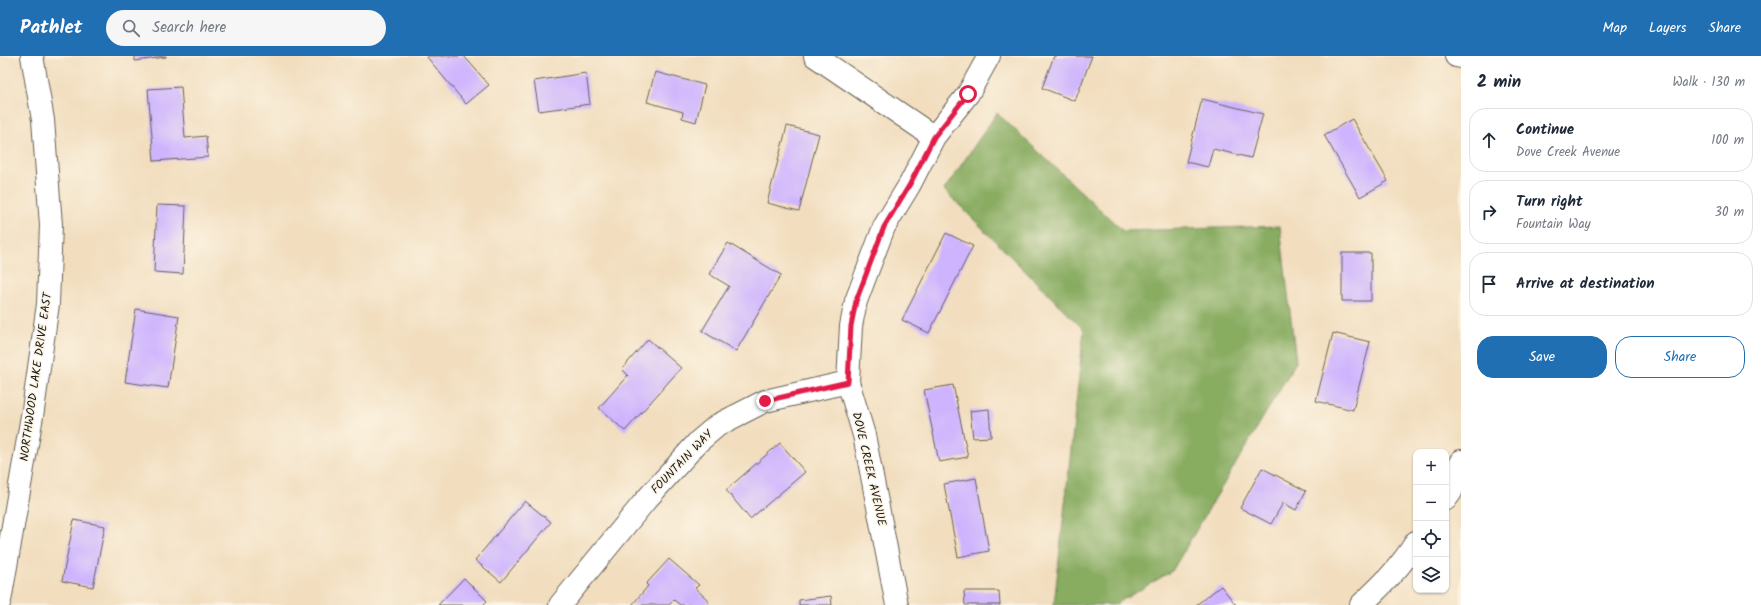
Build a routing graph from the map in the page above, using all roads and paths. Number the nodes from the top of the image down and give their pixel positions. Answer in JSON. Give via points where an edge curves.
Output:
{"nodes":[{"id":1,"x":32,"y":56,"type":"edge"},
{"id":2,"x":815,"y":56,"type":"edge"},
{"id":3,"x":989,"y":56,"type":"edge"},
{"id":4,"x":1456,"y":56,"type":"edge"},
{"id":5,"x":1461,"y":57,"type":"edge"},
{"id":6,"x":934,"y":137,"type":"junction"},
{"id":7,"x":848,"y":382,"type":"junction"},
{"id":8,"x":1461,"y":461,"type":"edge"},
{"id":9,"x":1449,"y":495,"type":"edge"},
{"id":10,"x":1413,"y":547,"type":"edge"},
{"id":11,"x":0,"y":601,"type":"edge"},
{"id":12,"x":560,"y":605,"type":"edge"},
{"id":13,"x":897,"y":605,"type":"edge"},
{"id":14,"x":1361,"y":605,"type":"edge"}],
"edges":[{"from":1,"to":11,"type":"street","name":"NORTHWOOD LAKE DRIVE EAST","via":[[43,120],[51,225],[48,304],[33,410]]},
{"from":2,"to":6,"type":"street"},
{"from":3,"to":6,"type":"street","name":"DOVE CREEK AVENUE","via":[[968,94]]},
{"from":4,"to":5,"type":"street"},
{"from":6,"to":7,"type":"street","name":"DOVE CREEK AVENUE","via":[[884,227],[856,301],[851,326]]},
{"from":7,"to":12,"type":"street","name":"FOUNTAIN WAY","via":[[765,401],[718,425],[698,442],[644,501]]},
{"from":7,"to":13,"type":"street","name":"DOVE CREEK AVENUE","via":[[864,435]]},
{"from":8,"to":9,"type":"street"},
{"from":10,"to":14,"type":"street","via":[[1388,580]]}]}
